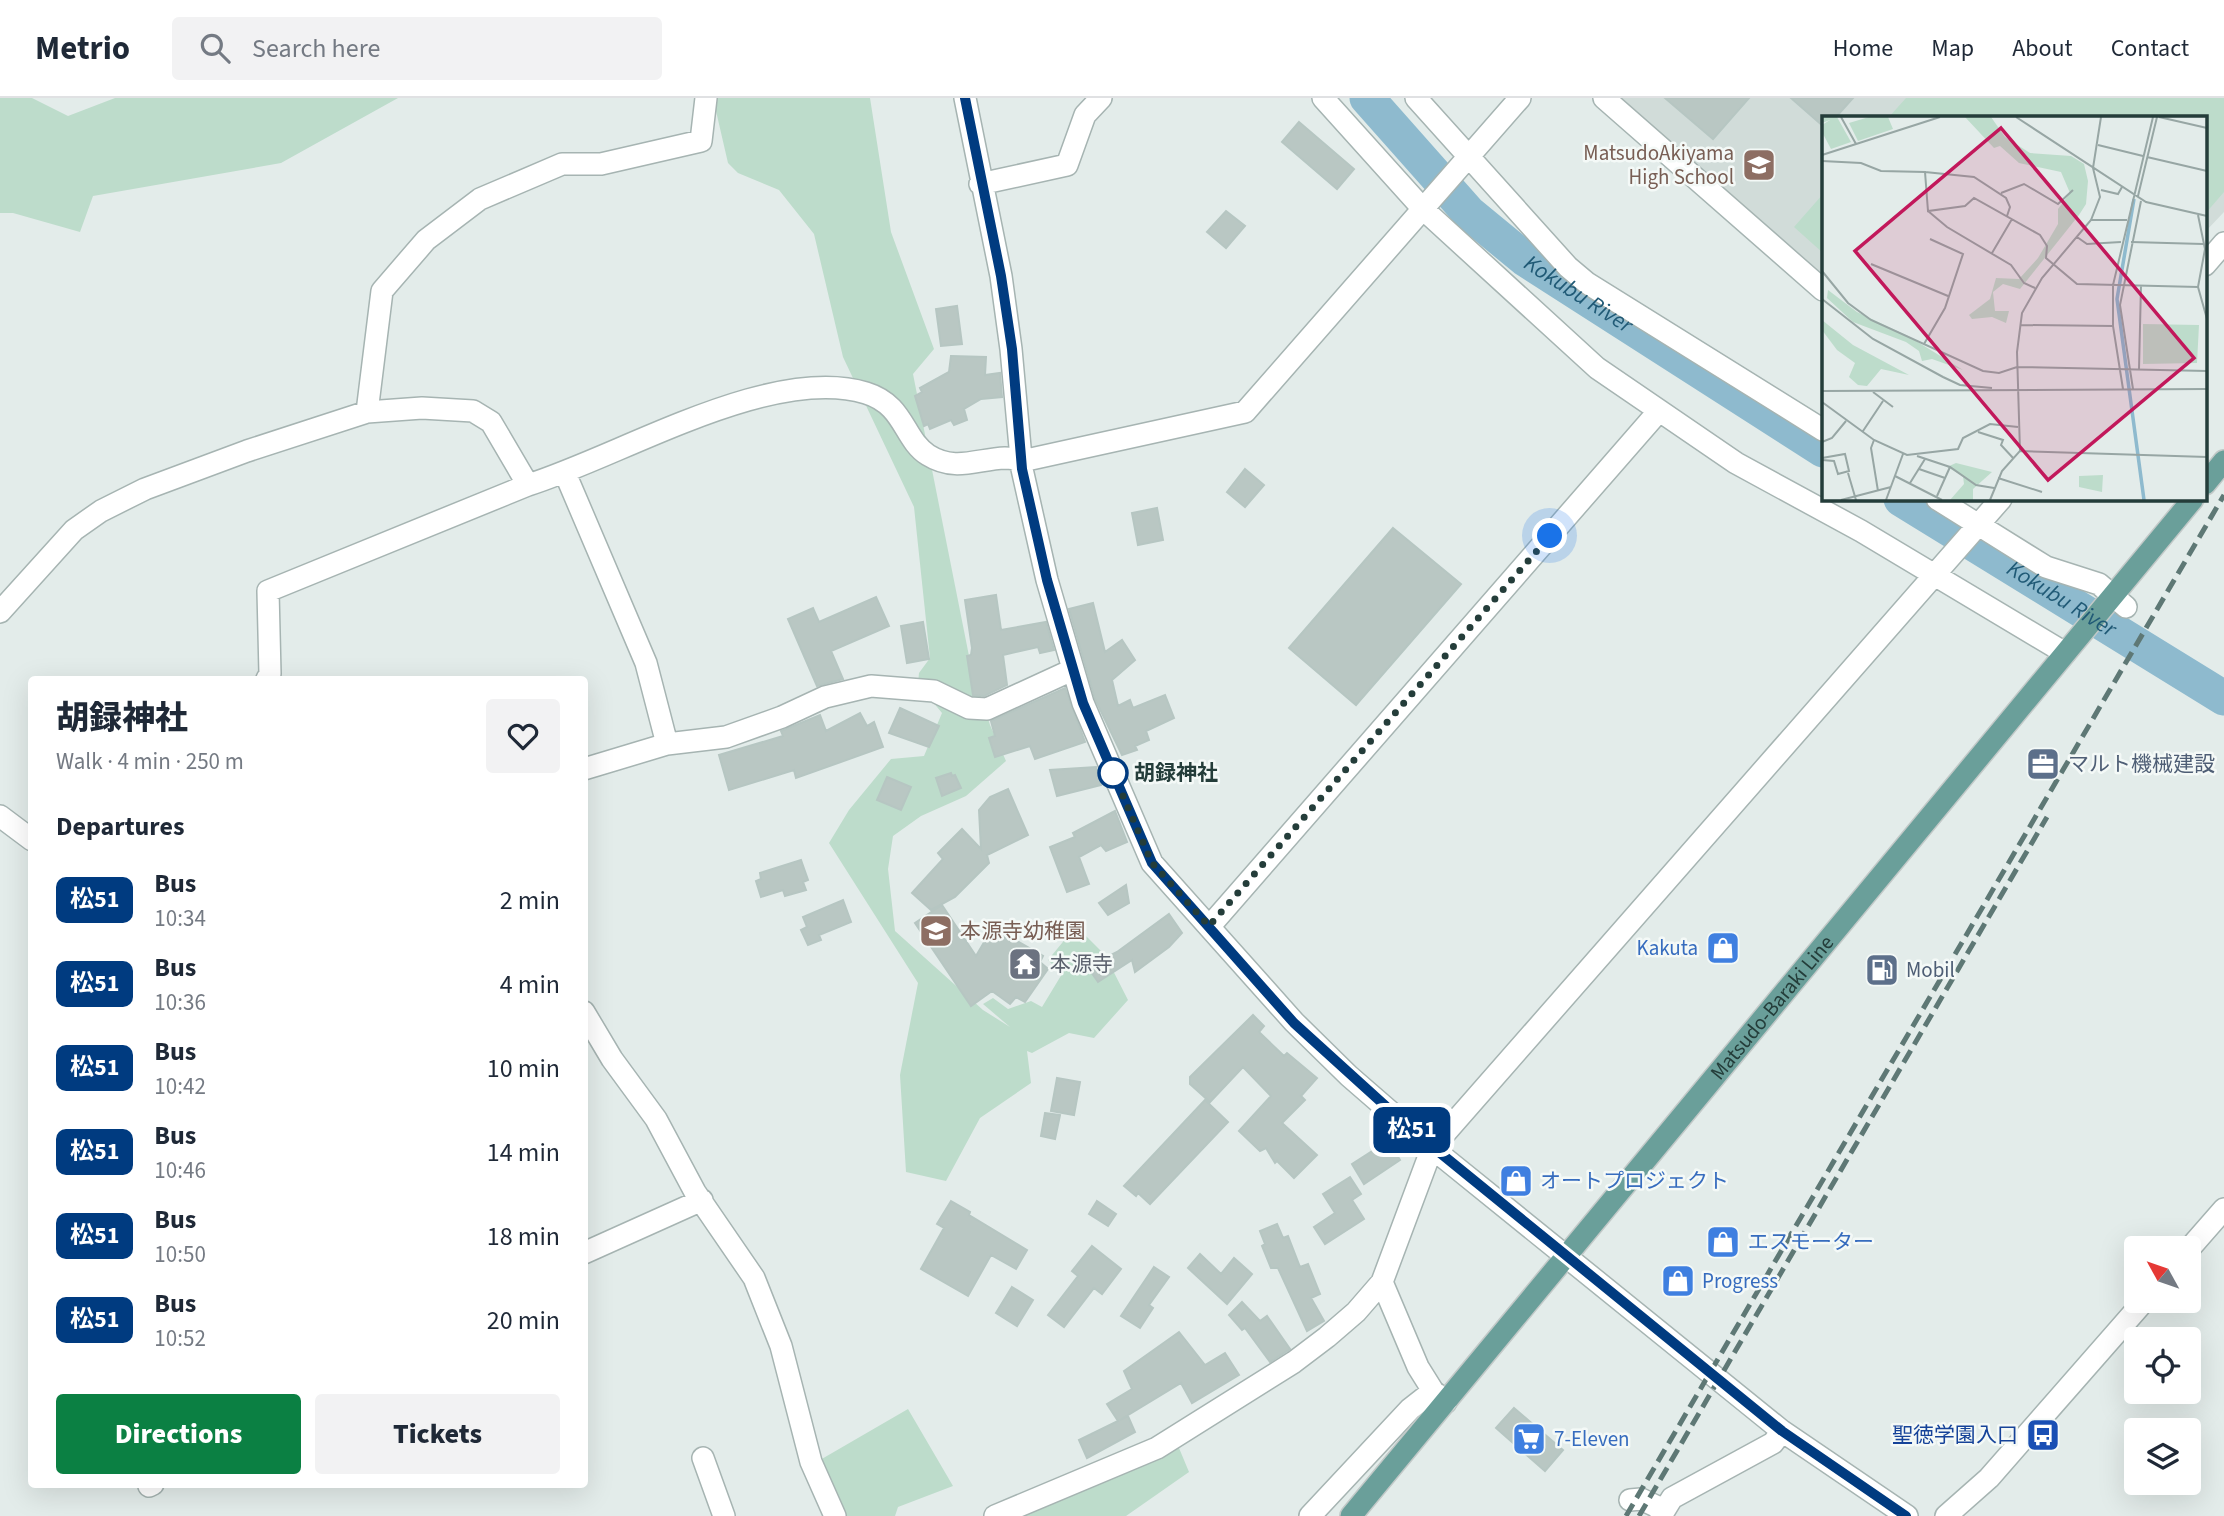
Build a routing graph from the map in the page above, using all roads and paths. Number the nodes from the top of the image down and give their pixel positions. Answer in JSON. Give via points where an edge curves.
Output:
{"nodes":[{"id":1,"x":706,"y":98,"type":"edge"},
{"id":2,"x":965,"y":98,"type":"edge"},
{"id":3,"x":1101,"y":98,"type":"edge"},
{"id":4,"x":1323,"y":98,"type":"edge"},
{"id":5,"x":1416,"y":98,"type":"edge"},
{"id":6,"x":1520,"y":98,"type":"edge"},
{"id":7,"x":1604,"y":98,"type":"edge"},
{"id":8,"x":1463,"y":163,"type":"junction"},
{"id":9,"x":981,"y":184,"type":"junction"},
{"id":10,"x":1427,"y":204,"type":"junction"},
{"id":11,"x":2224,"y":243,"type":"edge"},
{"id":12,"x":2206,"y":264,"type":"edge"},
{"id":13,"x":1822,"y":289,"type":"edge"},
{"id":14,"x":368,"y":412,"type":"junction"},
{"id":15,"x":1658,"y":412,"type":"junction"},
{"id":16,"x":1822,"y":429,"type":"edge"},
{"id":17,"x":1021,"y":461,"type":"junction"},
{"id":18,"x":2224,"y":461,"type":"edge"},
{"id":19,"x":565,"y":473,"type":"junction"},
{"id":20,"x":2206,"y":483,"type":"edge"},
{"id":21,"x":528,"y":485,"type":"junction"},
{"id":22,"x":1939,"y":500,"type":"edge"},
{"id":23,"x":2000,"y":500,"type":"edge"},
{"id":24,"x":2192,"y":500,"type":"edge"},
{"id":25,"x":1979,"y":524,"type":"junction"},
{"id":26,"x":1933,"y":577,"type":"junction"},
{"id":27,"x":2120,"y":601,"type":"junction"},
{"id":28,"x":0,"y":612,"type":"edge"},
{"id":29,"x":2065,"y":653,"type":"junction"},
{"id":30,"x":1072,"y":670,"type":"junction"},
{"id":31,"x":269,"y":676,"type":"edge"},
{"id":32,"x":667,"y":744,"type":"junction"},
{"id":33,"x":588,"y":768,"type":"edge"},
{"id":34,"x":0,"y":816,"type":"edge"},
{"id":35,"x":28,"y":837,"type":"edge"},
{"id":36,"x":1209,"y":926,"type":"junction"},
{"id":37,"x":588,"y":1019,"type":"edge"},
{"id":38,"x":1432,"y":1147,"type":"junction"},
{"id":39,"x":702,"y":1200,"type":"junction"},
{"id":40,"x":2224,"y":1209,"type":"edge"},
{"id":41,"x":2200,"y":1236,"type":"edge"},
{"id":42,"x":588,"y":1251,"type":"edge"},
{"id":43,"x":1568,"y":1257,"type":"junction"},
{"id":44,"x":1382,"y":1282,"type":"junction"},
{"id":45,"x":2134,"y":1313,"type":"edge"},
{"id":46,"x":1439,"y":1397,"type":"junction"},
{"id":47,"x":1782,"y":1431,"type":"junction"},
{"id":48,"x":703,"y":1458,"type":"dead end"},
{"id":49,"x":1630,"y":1500,"type":"dead end"},
{"id":50,"x":1662,"y":1513,"type":"edge"},
{"id":51,"x":724,"y":1516,"type":"edge"},
{"id":52,"x":835,"y":1516,"type":"edge"},
{"id":53,"x":995,"y":1516,"type":"edge"},
{"id":54,"x":1310,"y":1516,"type":"edge"},
{"id":55,"x":1351,"y":1516,"type":"edge"},
{"id":56,"x":1907,"y":1516,"type":"edge"},
{"id":57,"x":1946,"y":1516,"type":"edge"}],
"edges":[{"from":1,"to":14,"type":"street","via":[[701,141],[601,164],[562,164],[480,199],[426,240],[382,291]]},
{"from":2,"to":9,"type":"street"},
{"from":3,"to":9,"type":"street","via":[[1086,115],[1067,166]]},
{"from":4,"to":10,"type":"street"},
{"from":5,"to":8,"type":"street"},
{"from":6,"to":8,"type":"street"},
{"from":7,"to":13,"type":"street"},
{"from":8,"to":10,"type":"street"},
{"from":8,"to":16,"type":"street","via":[[1587,284]]},
{"from":9,"to":17,"type":"street","via":[[1003,288]]},
{"from":10,"to":15,"type":"street","via":[[1538,318]]},
{"from":10,"to":17,"type":"street","via":[[1245,412]]},
{"from":11,"to":12,"type":"street"},
{"from":14,"to":21,"type":"street","via":[[473,411],[491,422]]},
{"from":14,"to":28,"type":"street","via":[[209,465],[101,511],[71,533]]},
{"from":15,"to":26,"type":"street","via":[[1736,463],[1861,531]]},
{"from":15,"to":36,"type":"street"},
{"from":17,"to":19,"type":"street","via":[[1007,458],[954,466],[927,454],[889,404],[866,393],[825,386],[714,410]]},
{"from":17,"to":30,"type":"street"},
{"from":18,"to":20,"type":"main road"},
{"from":19,"to":21,"type":"street"},
{"from":19,"to":32,"type":"street","via":[[646,663]]},
{"from":21,"to":31,"type":"street","via":[[268,591]]},
{"from":22,"to":25,"type":"street"},
{"from":23,"to":25,"type":"street"},
{"from":24,"to":27,"type":"main road","name":"Matsudo-Baraki Line"},
{"from":25,"to":26,"type":"street"},
{"from":25,"to":27,"type":"street","via":[[2046,566],[2091,580]]},
{"from":26,"to":29,"type":"street"},
{"from":26,"to":38,"type":"street"},
{"from":27,"to":29,"type":"main road","name":"Matsudo-Baraki Line"},
{"from":29,"to":43,"type":"main road","name":"Matsudo-Baraki Line"},
{"from":30,"to":32,"type":"street","via":[[987,709],[969,708],[934,691],[871,686],[825,697],[726,737]]},
{"from":30,"to":36,"type":"street","via":[[1152,863]]},
{"from":32,"to":33,"type":"street"},
{"from":34,"to":35,"type":"street"},
{"from":36,"to":38,"type":"street","via":[[1294,1023]]},
{"from":37,"to":39,"type":"street","via":[[656,1119]]},
{"from":38,"to":43,"type":"street"},
{"from":38,"to":44,"type":"street"},
{"from":39,"to":42,"type":"street"},
{"from":39,"to":52,"type":"street","via":[[754,1278],[773,1321],[811,1462]]},
{"from":40,"to":41,"type":"street"},
{"from":43,"to":46,"type":"main road","name":"Matsudo-Baraki Line"},
{"from":43,"to":47,"type":"street"},
{"from":44,"to":46,"type":"street","via":[[1418,1367]]},
{"from":44,"to":53,"type":"street","via":[[1356,1312],[1294,1362],[1157,1448]]},
{"from":45,"to":57,"type":"street","via":[[1989,1478]]},
{"from":46,"to":54,"type":"street","via":[[1410,1409]]},
{"from":46,"to":55,"type":"main road","name":"Matsudo-Baraki Line"},
{"from":47,"to":50,"type":"street","via":[[1773,1443],[1672,1498]]},
{"from":47,"to":56,"type":"street"},
{"from":48,"to":51,"type":"street"},
{"from":49,"to":50,"type":"street","via":[[1641,1499]]}]}
